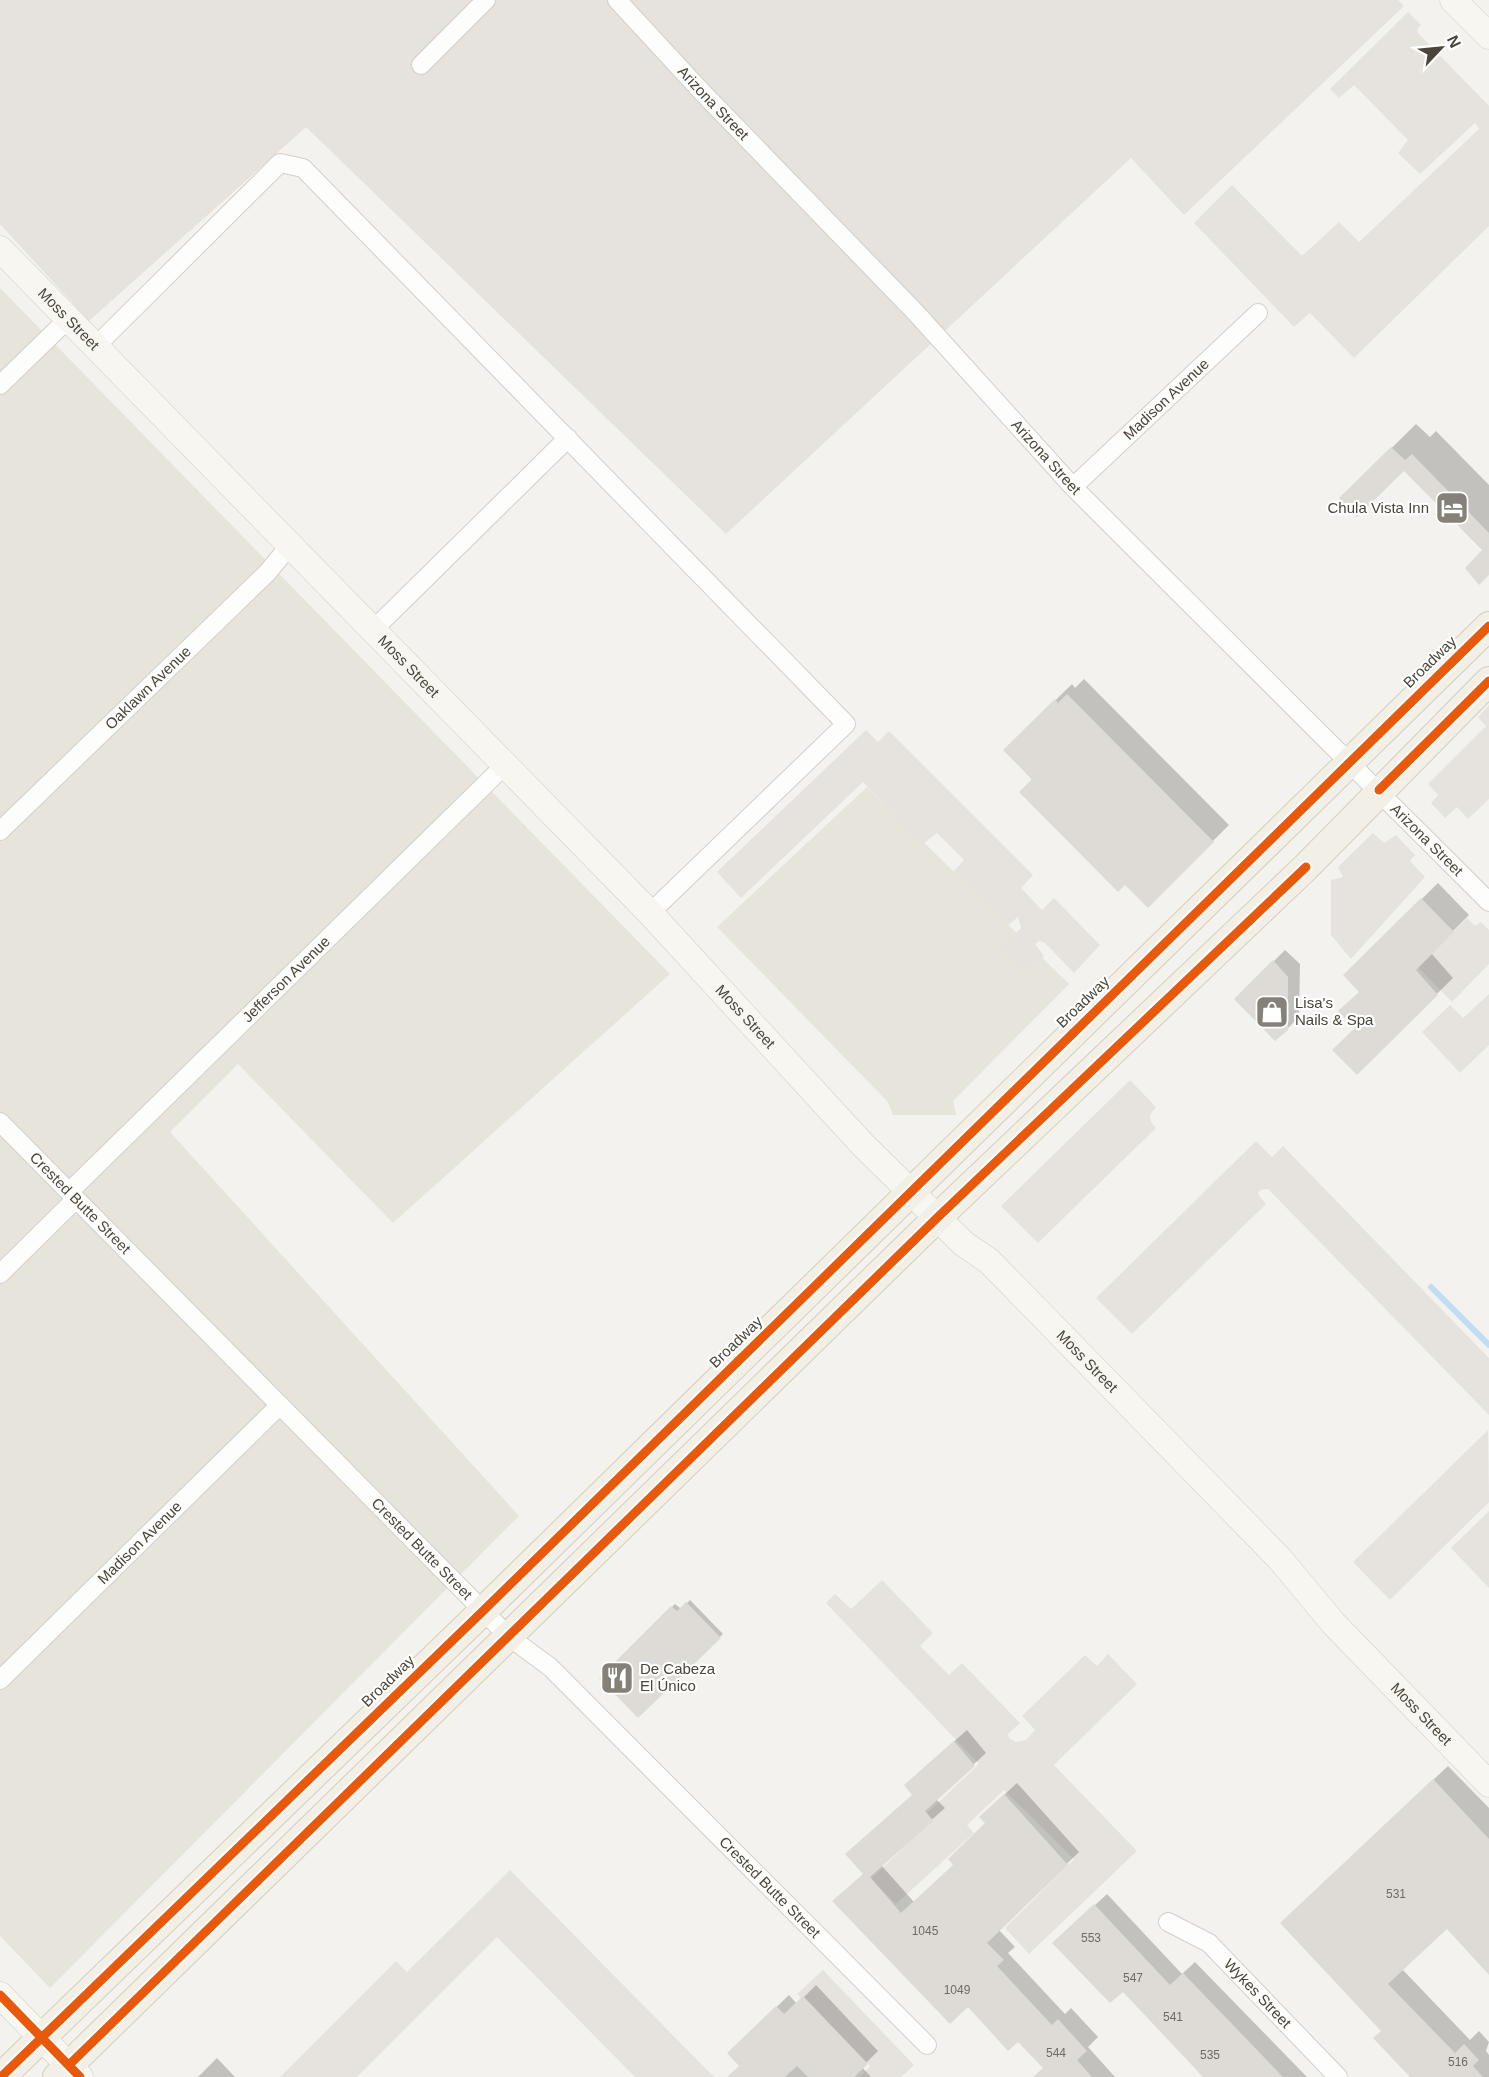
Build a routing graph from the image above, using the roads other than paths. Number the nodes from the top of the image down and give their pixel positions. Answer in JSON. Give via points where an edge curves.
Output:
{"nodes":[{"id":1,"x":486,"y":0,"type":"edge"},
{"id":2,"x":617,"y":0,"type":"edge"},
{"id":3,"x":1453,"y":0,"type":"edge"},
{"id":4,"x":1489,"y":36,"type":"edge"},
{"id":5,"x":421,"y":65,"type":"dead end"},
{"id":6,"x":0,"y":249,"type":"edge"},
{"id":7,"x":1258,"y":313,"type":"dead end"},
{"id":8,"x":69,"y":318,"type":"junction"},
{"id":9,"x":96,"y":346,"type":"junction"},
{"id":10,"x":0,"y":385,"type":"edge"},
{"id":11,"x":568,"y":438,"type":"junction"},
{"id":12,"x":1073,"y":487,"type":"junction"},
{"id":13,"x":291,"y":544,"type":"junction"},
{"id":14,"x":1489,"y":626,"type":"edge"},
{"id":15,"x":374,"y":629,"type":"junction"},
{"id":16,"x":1489,"y":681,"type":"edge"},
{"id":17,"x":1350,"y":761,"type":"junction"},
{"id":18,"x":504,"y":766,"type":"junction"},
{"id":19,"x":1379,"y":790,"type":"junction"},
{"id":20,"x":0,"y":831,"type":"edge"},
{"id":21,"x":1489,"y":902,"type":"edge"},
{"id":22,"x":650,"y":913,"type":"junction"},
{"id":23,"x":0,"y":1122,"type":"edge"},
{"id":24,"x":911,"y":1191,"type":"junction"},
{"id":25,"x":73,"y":1196,"type":"junction"},
{"id":26,"x":938,"y":1217,"type":"junction"},
{"id":27,"x":0,"y":1274,"type":"edge"},
{"id":28,"x":279,"y":1405,"type":"junction"},
{"id":29,"x":483,"y":1611,"type":"junction"},
{"id":30,"x":508,"y":1636,"type":"junction"},
{"id":31,"x":0,"y":1680,"type":"edge"},
{"id":32,"x":1489,"y":1784,"type":"edge"},
{"id":33,"x":1168,"y":1922,"type":"dead end"},
{"id":34,"x":0,"y":1995,"type":"edge"},
{"id":35,"x":42,"y":2037,"type":"junction"},
{"id":36,"x":927,"y":2045,"type":"dead end"},
{"id":37,"x":69,"y":2073,"type":"edge"},
{"id":38,"x":1,"y":2077,"type":"edge"},
{"id":39,"x":1338,"y":2077,"type":"edge"}],
"edges":[{"from":1,"to":5,"type":"street"},
{"from":2,"to":12,"type":"street","name":"Arizona Street","via":[[917,314]]},
{"from":3,"to":4,"type":"street"},
{"from":6,"to":8,"type":"street","name":"Moss Street"},
{"from":7,"to":12,"type":"street","name":"Madison Avenue"},
{"from":8,"to":9,"type":"street","name":"Moss Street"},
{"from":8,"to":10,"type":"street"},
{"from":9,"to":11,"type":"street","via":[[280,163],[303,168]]},
{"from":9,"to":13,"type":"street","name":"Moss Street"},
{"from":11,"to":15,"type":"street"},
{"from":11,"to":22,"type":"street","via":[[846,724]]},
{"from":12,"to":17,"type":"street","name":"Arizona Street"},
{"from":13,"to":15,"type":"street","name":"Moss Street"},
{"from":13,"to":20,"type":"street","name":"Oaklawn Avenue","via":[[267,573]]},
{"from":14,"to":17,"type":"main road","name":"Broadway"},
{"from":15,"to":18,"type":"street","name":"Moss Street"},
{"from":16,"to":19,"type":"main road"},
{"from":17,"to":19,"type":"street","name":"Arizona Street"},
{"from":17,"to":24,"type":"main road","name":"Broadway"},
{"from":18,"to":22,"type":"street","name":"Moss Street"},
{"from":18,"to":25,"type":"street","name":"Jefferson Avenue"},
{"from":19,"to":21,"type":"street","name":"Arizona Street"},
{"from":19,"to":26,"type":"main road","via":[[1306,867]]},
{"from":22,"to":24,"type":"street","name":"Moss Street","via":[[776,1052]]},
{"from":23,"to":25,"type":"street","name":"Crested Butte Street"},
{"from":24,"to":26,"type":"street","name":"Moss Street"},
{"from":24,"to":29,"type":"main road","name":"Broadway"},
{"from":25,"to":27,"type":"street","name":"Jefferson Avenue"},
{"from":25,"to":28,"type":"street","name":"Crested Butte Street"},
{"from":26,"to":30,"type":"main road"},
{"from":26,"to":32,"type":"street","name":"Moss Street","via":[[964,1244],[988,1261],[1280,1559],[1333,1623]]},
{"from":28,"to":29,"type":"street","name":"Crested Butte Street"},
{"from":28,"to":31,"type":"street","name":"Madison Avenue"},
{"from":29,"to":30,"type":"street","name":"Crested Butte Street"},
{"from":29,"to":35,"type":"main road","name":"Broadway"},
{"from":30,"to":36,"type":"street","name":"Crested Butte Street","via":[[550,1667]]},
{"from":30,"to":37,"type":"main road"},
{"from":33,"to":39,"type":"street","name":"Wykes Street","via":[[1209,1943]]},
{"from":34,"to":35,"type":"street"},
{"from":35,"to":37,"type":"street"},
{"from":35,"to":38,"type":"main road","name":"Broadway"}]}
